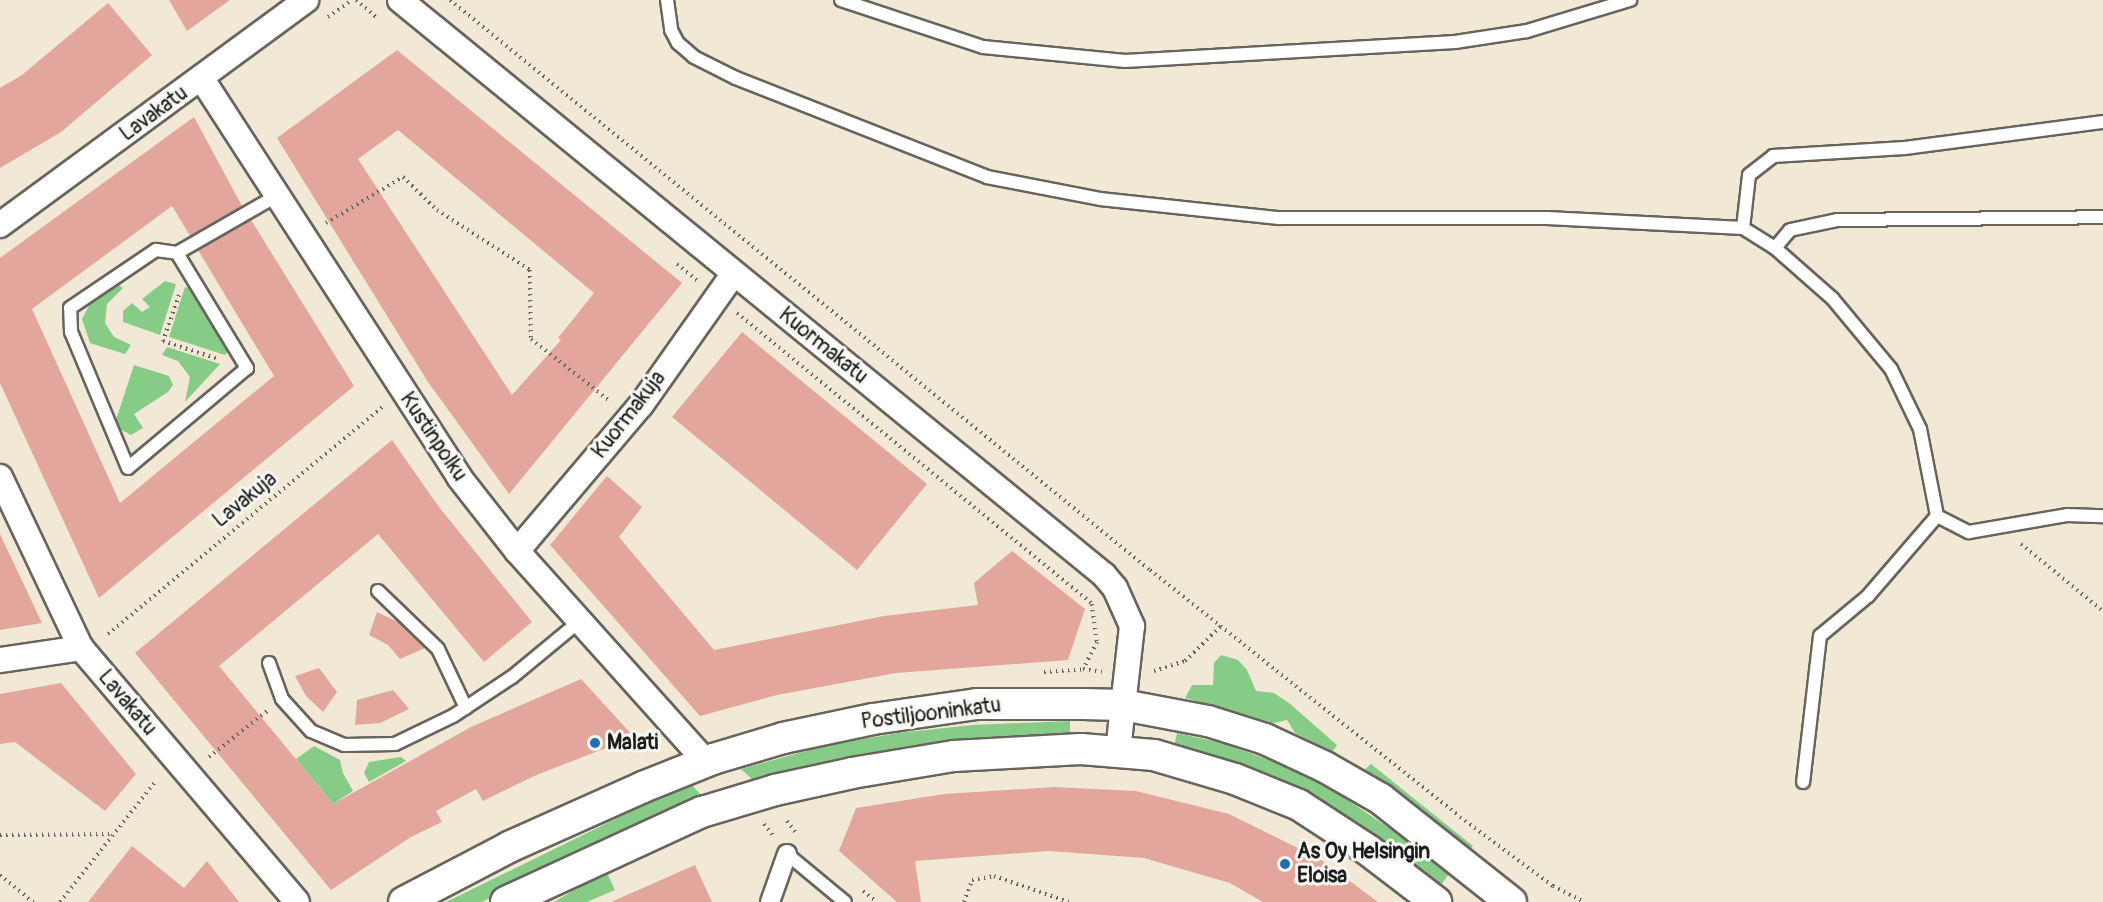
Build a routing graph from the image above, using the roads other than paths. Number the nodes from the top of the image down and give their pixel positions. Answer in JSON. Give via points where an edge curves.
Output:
{"nodes":[{"id":1,"x":306,"y":0,"type":"edge"},
{"id":2,"x":400,"y":0,"type":"edge"},
{"id":3,"x":667,"y":0,"type":"edge"},
{"id":4,"x":841,"y":0,"type":"edge"},
{"id":5,"x":1630,"y":0,"type":"edge"},
{"id":6,"x":202,"y":79,"type":"junction"},
{"id":7,"x":2103,"y":122,"type":"edge"},
{"id":8,"x":276,"y":196,"type":"junction"},
{"id":9,"x":2103,"y":218,"type":"edge"},
{"id":10,"x":0,"y":225,"type":"edge"},
{"id":11,"x":1743,"y":228,"type":"junction"},
{"id":12,"x":1775,"y":248,"type":"junction"},
{"id":13,"x":177,"y":254,"type":"junction"},
{"id":14,"x":734,"y":273,"type":"junction"},
{"id":15,"x":0,"y":477,"type":"edge"},
{"id":16,"x":1937,"y":516,"type":"junction"},
{"id":17,"x":2103,"y":516,"type":"edge"},
{"id":18,"x":517,"y":551,"type":"junction"},
{"id":19,"x":378,"y":591,"type":"dead end"},
{"id":20,"x":580,"y":621,"type":"junction"},
{"id":21,"x":81,"y":648,"type":"junction"},
{"id":22,"x":0,"y":660,"type":"edge"},
{"id":23,"x":269,"y":663,"type":"dead end"},
{"id":24,"x":1123,"y":705,"type":"junction"},
{"id":25,"x":466,"y":708,"type":"junction"},
{"id":26,"x":1118,"y":750,"type":"junction"},
{"id":27,"x":706,"y":762,"type":"junction"},
{"id":28,"x":1803,"y":782,"type":"dead end"},
{"id":29,"x":787,"y":854,"type":"joint"},
{"id":30,"x":1504,"y":900,"type":"edge"},
{"id":31,"x":297,"y":902,"type":"edge"},
{"id":32,"x":404,"y":902,"type":"edge"},
{"id":33,"x":506,"y":902,"type":"edge"},
{"id":34,"x":770,"y":902,"type":"edge"},
{"id":35,"x":844,"y":902,"type":"edge"},
{"id":36,"x":1436,"y":902,"type":"edge"}],
"edges":[{"from":1,"to":6,"type":"street","name":"Lavakatu"},
{"from":2,"to":14,"type":"street","name":"Kuormakatu"},
{"from":3,"to":11,"type":"lane","via":[[671,30],[678,43],[694,57],[736,78],[987,177],[1100,199],[1279,218],[1547,218]]},
{"from":4,"to":5,"type":"lane","via":[[983,46],[1125,61],[1455,42],[1527,31]]},
{"from":6,"to":8,"type":"street","name":"Kustinpolku"},
{"from":6,"to":10,"type":"street","name":"Lavakatu"},
{"from":7,"to":11,"type":"lane","via":[[1905,148],[1773,156],[1749,175]]},
{"from":8,"to":13,"type":"lane"},
{"from":8,"to":18,"type":"street","name":"Kustinpolku","via":[[459,477]]},
{"from":9,"to":12,"type":"lane","via":[[1838,220],[1790,230]]},
{"from":11,"to":12,"type":"lane"},
{"from":12,"to":16,"type":"lane","via":[[1832,298],[1891,369],[1920,429]]},
{"from":13,"to":13,"type":"lane","via":[[156,250],[70,308],[71,332],[128,468],[247,368]]},
{"from":14,"to":18,"type":"street","name":"Kuormakuja","via":[[630,418]]},
{"from":14,"to":24,"type":"street","name":"Kuormakatu","via":[[1104,575],[1115,588],[1132,626]]},
{"from":15,"to":21,"type":"street","name":"Lavakatu"},
{"from":16,"to":17,"type":"lane","via":[[1969,532],[2067,515]]},
{"from":16,"to":28,"type":"lane","via":[[1868,596],[1820,636]]},
{"from":18,"to":20,"type":"street","name":"Kustinpolku"},
{"from":19,"to":25,"type":"lane","via":[[438,649]]},
{"from":20,"to":25,"type":"lane","via":[[512,677]]},
{"from":20,"to":27,"type":"street","name":"Kustinpolku"},
{"from":21,"to":22,"type":"street"},
{"from":21,"to":31,"type":"street","name":"Lavakatu"},
{"from":23,"to":25,"type":"lane","via":[[282,699],[311,731],[344,745],[395,744]]},
{"from":24,"to":26,"type":"street","name":"Kuormakatu"},
{"from":24,"to":27,"type":"street","name":"Postiljooninkatu","via":[[977,704],[839,726],[783,738]]},
{"from":24,"to":30,"type":"street","name":"Postiljooninkatu","via":[[1209,721],[1265,739],[1325,767],[1381,799]]},
{"from":26,"to":33,"type":"street","via":[[954,756],[775,790],[702,812]]},
{"from":26,"to":36,"type":"street","via":[[1224,776],[1299,805],[1368,850]]},
{"from":27,"to":32,"type":"street","name":"Postiljooninkatu","via":[[509,847]]},
{"from":29,"to":34,"type":"street"},
{"from":29,"to":35,"type":"lane"}]}
